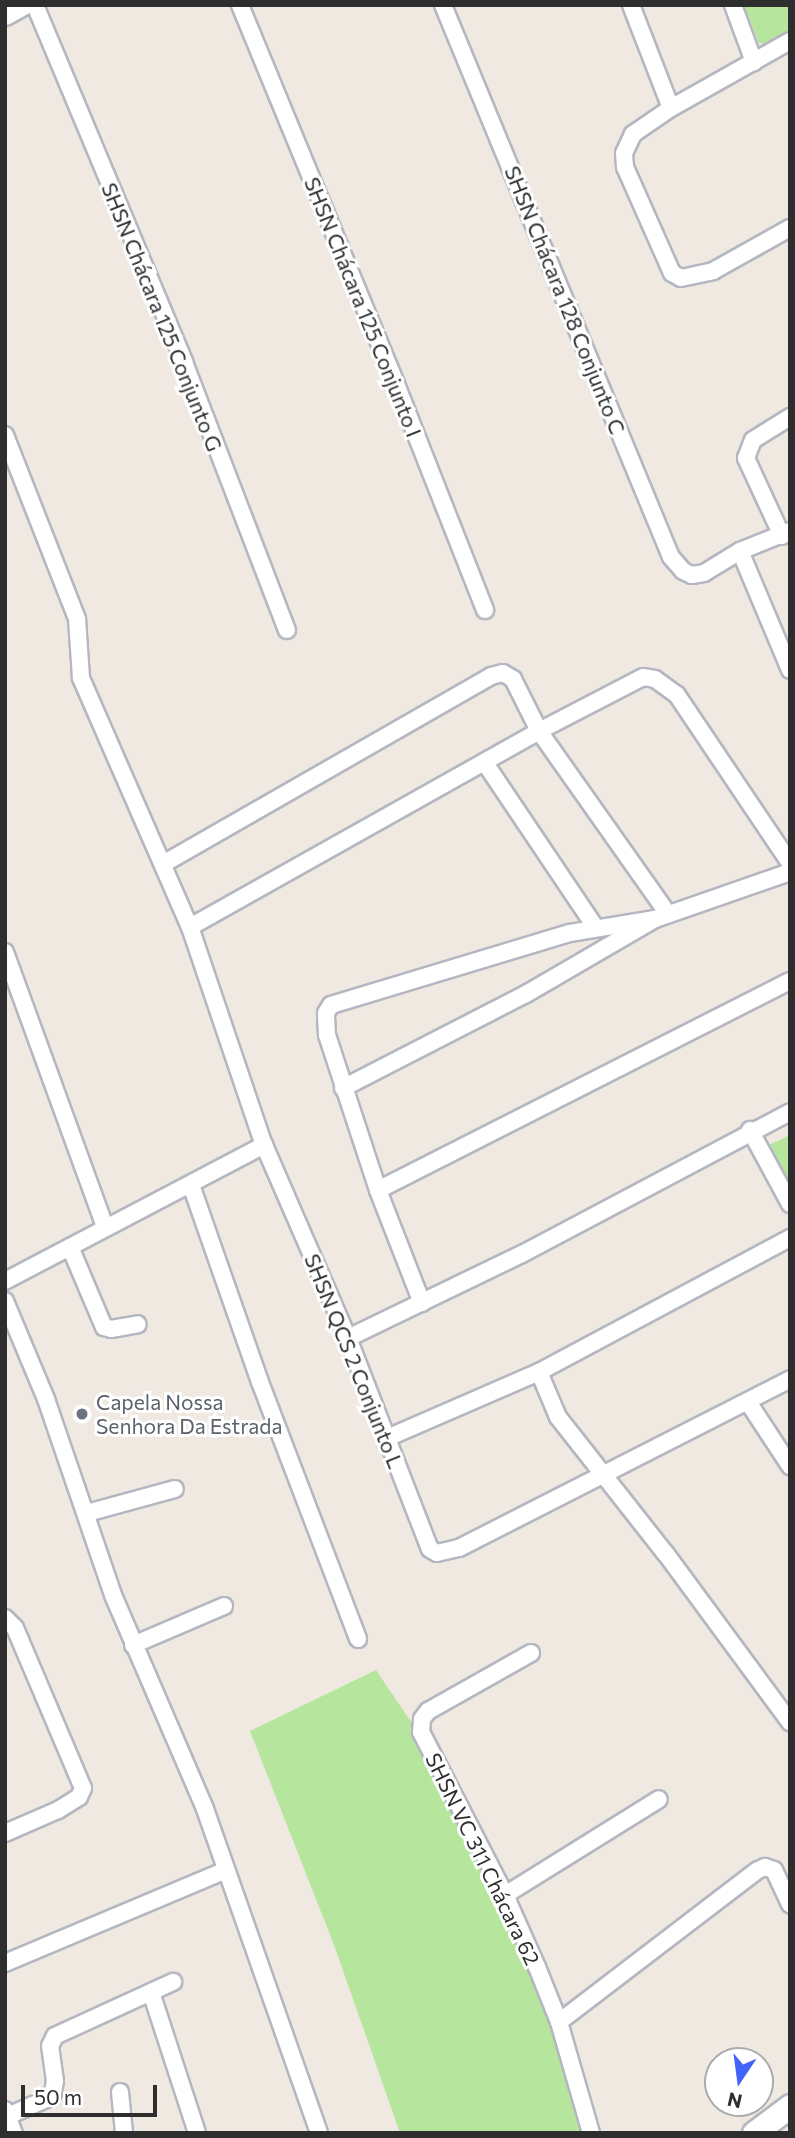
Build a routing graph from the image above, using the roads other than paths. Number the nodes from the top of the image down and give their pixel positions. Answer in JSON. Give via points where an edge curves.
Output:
{"nodes":[{"id":1,"x":23,"y":5,"type":"edge"},
{"id":2,"x":35,"y":5,"type":"edge"},
{"id":3,"x":240,"y":5,"type":"edge"},
{"id":4,"x":443,"y":5,"type":"edge"},
{"id":5,"x":631,"y":5,"type":"edge"},
{"id":6,"x":733,"y":5,"type":"edge"},
{"id":7,"x":5,"y":15,"type":"edge"},
{"id":8,"x":790,"y":41,"type":"edge"},
{"id":9,"x":754,"y":62,"type":"junction"},
{"id":10,"x":671,"y":108,"type":"junction"},
{"id":11,"x":790,"y":228,"type":"edge"},
{"id":12,"x":790,"y":417,"type":"edge"},
{"id":13,"x":5,"y":435,"type":"edge"},
{"id":14,"x":786,"y":534,"type":"edge"},
{"id":15,"x":740,"y":551,"type":"junction"},
{"id":16,"x":485,"y":610,"type":"dead end"},
{"id":17,"x":287,"y":630,"type":"dead end"},
{"id":18,"x":790,"y":670,"type":"edge"},
{"id":19,"x":539,"y":731,"type":"junction"},
{"id":20,"x":485,"y":763,"type":"junction"},
{"id":21,"x":790,"y":863,"type":"edge"},
{"id":22,"x":163,"y":864,"type":"junction"},
{"id":23,"x":790,"y":872,"type":"edge"},
{"id":24,"x":661,"y":916,"type":"junction"},
{"id":25,"x":595,"y":927,"type":"junction"},
{"id":26,"x":190,"y":928,"type":"junction"},
{"id":27,"x":5,"y":952,"type":"edge"},
{"id":28,"x":790,"y":981,"type":"edge"},
{"id":29,"x":343,"y":1088,"type":"junction"},
{"id":30,"x":790,"y":1112,"type":"edge"},
{"id":31,"x":750,"y":1130,"type":"junction"},
{"id":32,"x":264,"y":1145,"type":"junction"},
{"id":33,"x":191,"y":1185,"type":"junction"},
{"id":34,"x":378,"y":1190,"type":"junction"},
{"id":35,"x":790,"y":1204,"type":"edge"},
{"id":36,"x":105,"y":1227,"type":"junction"},
{"id":37,"x":790,"y":1238,"type":"edge"},
{"id":38,"x":70,"y":1247,"type":"junction"},
{"id":39,"x":5,"y":1281,"type":"edge"},
{"id":40,"x":5,"y":1301,"type":"edge"},
{"id":41,"x":422,"y":1303,"type":"junction"},
{"id":42,"x":138,"y":1324,"type":"dead end"},
{"id":43,"x":348,"y":1338,"type":"junction"},
{"id":44,"x":539,"y":1372,"type":"junction"},
{"id":45,"x":790,"y":1379,"type":"edge"},
{"id":46,"x":748,"y":1402,"type":"junction"},
{"id":47,"x":387,"y":1438,"type":"junction"},
{"id":48,"x":790,"y":1466,"type":"edge"},
{"id":49,"x":603,"y":1473,"type":"junction"},
{"id":50,"x":175,"y":1489,"type":"dead end"},
{"id":51,"x":87,"y":1513,"type":"junction"},
{"id":52,"x":224,"y":1606,"type":"dead end"},
{"id":53,"x":5,"y":1618,"type":"edge"},
{"id":54,"x":358,"y":1639,"type":"dead end"},
{"id":55,"x":133,"y":1644,"type":"junction"},
{"id":56,"x":531,"y":1653,"type":"dead end"},
{"id":57,"x":790,"y":1722,"type":"edge"},
{"id":58,"x":659,"y":1799,"type":"dead end"},
{"id":59,"x":5,"y":1833,"type":"edge"},
{"id":60,"x":226,"y":1870,"type":"junction"},
{"id":61,"x":505,"y":1895,"type":"junction"},
{"id":62,"x":790,"y":1905,"type":"edge"},
{"id":63,"x":5,"y":1963,"type":"edge"},
{"id":64,"x":173,"y":1982,"type":"dead end"},
{"id":65,"x":151,"y":1992,"type":"junction"},
{"id":66,"x":559,"y":2022,"type":"junction"},
{"id":67,"x":120,"y":2092,"type":"dead end"},
{"id":68,"x":790,"y":2106,"type":"edge"},
{"id":69,"x":6,"y":2113,"type":"edge"},
{"id":70,"x":15,"y":2133,"type":"edge"},
{"id":71,"x":124,"y":2133,"type":"edge"},
{"id":72,"x":197,"y":2133,"type":"edge"},
{"id":73,"x":318,"y":2133,"type":"edge"},
{"id":74,"x":592,"y":2133,"type":"edge"},
{"id":75,"x":754,"y":2133,"type":"edge"}],
"edges":[{"from":1,"to":7,"type":"street"},
{"from":2,"to":17,"type":"street","name":"SHSN Chácara 125 Conjunto G","via":[[184,362]]},
{"from":3,"to":16,"type":"street","name":"SHSN Chácara 125 Conjunto I"},
{"from":4,"to":15,"type":"street","name":"SHSN Chácara 128 Conjunto C","via":[[671,556],[692,575],[704,573]]},
{"from":5,"to":10,"type":"street"},
{"from":6,"to":9,"type":"street"},
{"from":8,"to":9,"type":"street"},
{"from":9,"to":10,"type":"street"},
{"from":10,"to":11,"type":"street","via":[[633,134],[627,142],[625,167],[672,273],[681,278],[713,271]]},
{"from":12,"to":14,"type":"street","via":[[753,440],[746,458]]},
{"from":13,"to":22,"type":"street","name":"SHSN QCS 2 Conjunto L","via":[[77,619],[81,678]]},
{"from":14,"to":15,"type":"street"},
{"from":15,"to":18,"type":"street"},
{"from":19,"to":20,"type":"street"},
{"from":19,"to":21,"type":"street","via":[[631,681],[655,679],[677,695]]},
{"from":19,"to":22,"type":"street","via":[[513,679],[503,673],[491,676]]},
{"from":19,"to":24,"type":"street"},
{"from":20,"to":25,"type":"street"},
{"from":20,"to":26,"type":"street"},
{"from":22,"to":26,"type":"street","name":"SHSN QCS 2 Conjunto L"},
{"from":23,"to":24,"type":"street"},
{"from":24,"to":25,"type":"street"},
{"from":24,"to":29,"type":"street","via":[[526,994]]},
{"from":25,"to":29,"type":"street","via":[[331,1005],[325,1023]]},
{"from":26,"to":32,"type":"street","name":"SHSN QCS 2 Conjunto L"},
{"from":27,"to":36,"type":"street"},
{"from":28,"to":34,"type":"street"},
{"from":29,"to":34,"type":"street"},
{"from":30,"to":31,"type":"street"},
{"from":31,"to":35,"type":"street"},
{"from":31,"to":41,"type":"street"},
{"from":32,"to":33,"type":"street"},
{"from":32,"to":43,"type":"street","name":"SHSN QCS 2 Conjunto L"},
{"from":33,"to":36,"type":"street"},
{"from":33,"to":54,"type":"street"},
{"from":34,"to":41,"type":"street"},
{"from":36,"to":38,"type":"street"},
{"from":37,"to":44,"type":"street"},
{"from":38,"to":39,"type":"street"},
{"from":38,"to":42,"type":"street","via":[[104,1327]]},
{"from":40,"to":51,"type":"street"},
{"from":41,"to":43,"type":"street"},
{"from":43,"to":47,"type":"street","name":"SHSN QCS 2 Conjunto L"},
{"from":44,"to":47,"type":"street"},
{"from":44,"to":49,"type":"street","via":[[558,1416]]},
{"from":45,"to":46,"type":"street"},
{"from":46,"to":48,"type":"street"},
{"from":46,"to":49,"type":"street"},
{"from":47,"to":49,"type":"street","name":"SHSN QCS 2 Conjunto L","via":[[424,1541],[437,1553],[459,1548]]},
{"from":49,"to":57,"type":"street"},
{"from":50,"to":51,"type":"street"},
{"from":51,"to":55,"type":"street"},
{"from":52,"to":55,"type":"street"},
{"from":53,"to":59,"type":"street","via":[[15,1628],[83,1787],[79,1797],[58,1810]]},
{"from":55,"to":60,"type":"street","via":[[189,1768]]},
{"from":56,"to":61,"type":"street","name":"SHSN VC 311 Chácara 62","via":[[428,1711],[421,1726],[426,1744]]},
{"from":58,"to":61,"type":"street"},
{"from":60,"to":63,"type":"street"},
{"from":60,"to":73,"type":"street"},
{"from":61,"to":66,"type":"street","name":"SHSN VC 311 Chácara 62"},
{"from":62,"to":66,"type":"street","via":[[774,1870],[758,1870]]},
{"from":64,"to":65,"type":"street"},
{"from":65,"to":69,"type":"street","via":[[55,2036],[50,2046],[53,2093]]},
{"from":65,"to":72,"type":"street"},
{"from":66,"to":74,"type":"street","name":"SHSN VC 311 Chácara 62"},
{"from":67,"to":71,"type":"street"},
{"from":68,"to":75,"type":"main road"},
{"from":69,"to":70,"type":"street"}]}
